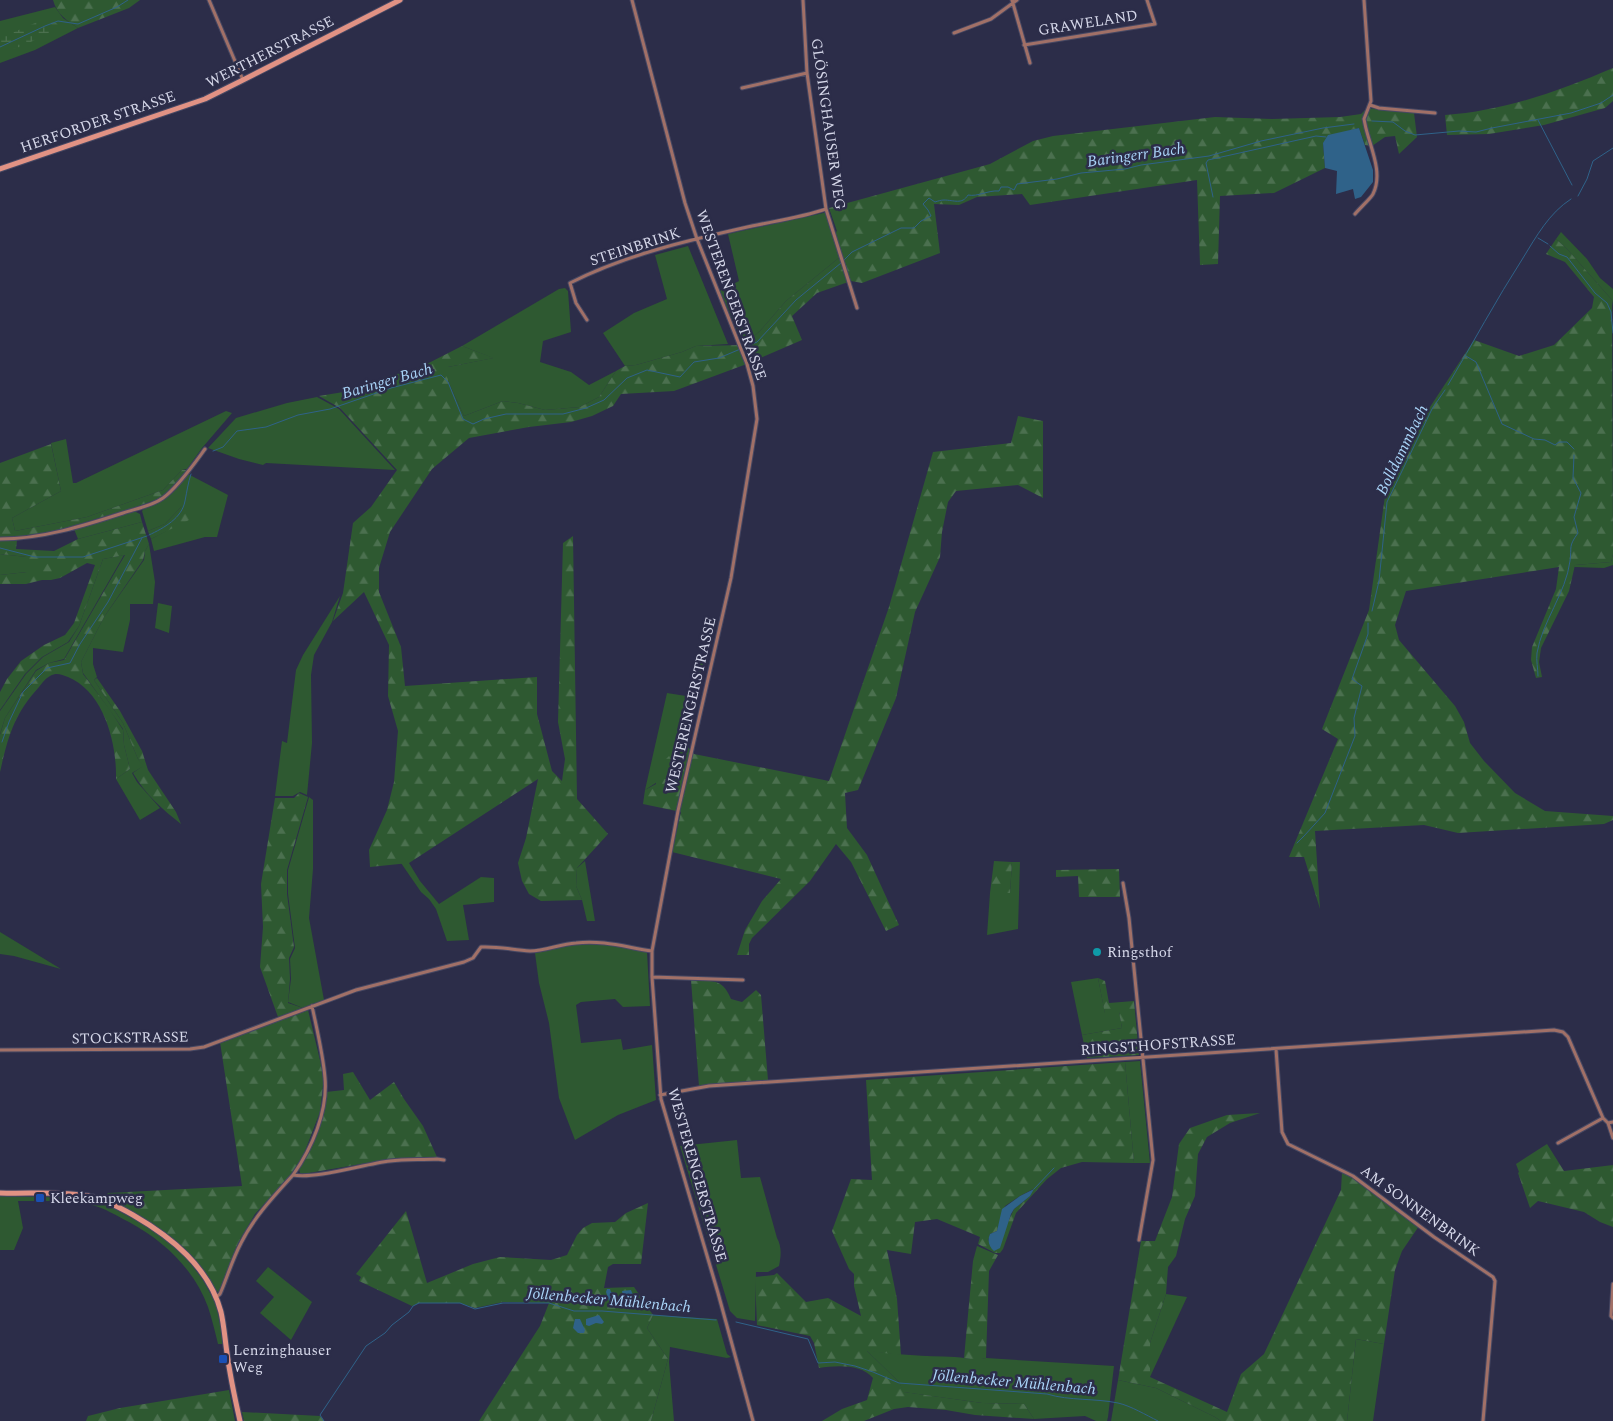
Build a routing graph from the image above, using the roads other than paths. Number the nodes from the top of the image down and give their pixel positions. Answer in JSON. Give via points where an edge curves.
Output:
{"nodes":[{"id":1,"x":209,"y":0,"type":"edge"},
{"id":2,"x":400,"y":0,"type":"edge"},
{"id":3,"x":632,"y":0,"type":"edge"},
{"id":4,"x":803,"y":0,"type":"edge"},
{"id":5,"x":1016,"y":0,"type":"edge"},
{"id":6,"x":1147,"y":0,"type":"edge"},
{"id":7,"x":1364,"y":0,"type":"edge"},
{"id":8,"x":1012,"y":2,"type":"edge"},
{"id":9,"x":954,"y":33,"type":"dead end"},
{"id":10,"x":1024,"y":45,"type":"junction"},
{"id":11,"x":1030,"y":63,"type":"dead end"},
{"id":12,"x":807,"y":72,"type":"junction"},
{"id":13,"x":244,"y":80,"type":"junction"},
{"id":14,"x":742,"y":88,"type":"dead end"},
{"id":15,"x":205,"y":98,"type":"joint"},
{"id":16,"x":1370,"y":105,"type":"junction"},
{"id":17,"x":1435,"y":113,"type":"dead end"},
{"id":18,"x":0,"y":169,"type":"edge"},
{"id":19,"x":826,"y":209,"type":"junction"},
{"id":20,"x":1355,"y":214,"type":"dead end"},
{"id":21,"x":696,"y":239,"type":"junction"},
{"id":22,"x":857,"y":308,"type":"dead end"},
{"id":23,"x":587,"y":320,"type":"dead end"},
{"id":24,"x":205,"y":449,"type":"dead end"},
{"id":25,"x":0,"y":539,"type":"edge"},
{"id":26,"x":1123,"y":882,"type":"dead end"},
{"id":27,"x":652,"y":951,"type":"junction"},
{"id":28,"x":652,"y":976,"type":"junction"},
{"id":29,"x":743,"y":980,"type":"dead end"},
{"id":30,"x":312,"y":1006,"type":"junction"},
{"id":31,"x":1276,"y":1048,"type":"junction"},
{"id":32,"x":0,"y":1050,"type":"edge"},
{"id":33,"x":1143,"y":1058,"type":"junction"},
{"id":34,"x":660,"y":1095,"type":"junction"},
{"id":35,"x":1603,"y":1118,"type":"junction"},
{"id":36,"x":1613,"y":1122,"type":"edge"},
{"id":37,"x":1608,"y":1123,"type":"junction"},
{"id":38,"x":1613,"y":1138,"type":"edge"},
{"id":39,"x":1558,"y":1143,"type":"dead end"},
{"id":40,"x":444,"y":1160,"type":"dead end"},
{"id":41,"x":293,"y":1175,"type":"junction"},
{"id":42,"x":0,"y":1193,"type":"edge"},
{"id":43,"x":1140,"y":1240,"type":"dead end"},
{"id":44,"x":1613,"y":1284,"type":"edge"},
{"id":45,"x":215,"y":1297,"type":"junction"},
{"id":46,"x":1613,"y":1318,"type":"edge"},
{"id":47,"x":240,"y":1421,"type":"edge"},
{"id":48,"x":753,"y":1421,"type":"edge"},
{"id":49,"x":1483,"y":1421,"type":"edge"}],
"edges":[{"from":1,"to":13,"type":"street"},
{"from":2,"to":13,"type":"main road","name":"WERTHERSTRASSE"},
{"from":3,"to":21,"type":"street","name":"WESTERENGERSTRASSE"},
{"from":4,"to":12,"type":"street","name":"GLÖSINGHAUSER WEG"},
{"from":5,"to":8,"type":"street"},
{"from":6,"to":10,"type":"street","name":"GRAWELAND","via":[[1154,24]]},
{"from":7,"to":16,"type":"street"},
{"from":8,"to":9,"type":"street","via":[[991,20]]},
{"from":8,"to":10,"type":"street"},
{"from":10,"to":11,"type":"street"},
{"from":12,"to":14,"type":"street"},
{"from":12,"to":19,"type":"street","name":"GLÖSINGHAUSER WEG"},
{"from":13,"to":15,"type":"main road","name":"WERTHERSTRASSE"},
{"from":15,"to":18,"type":"main road","name":"HERFORDER STRASSE"},
{"from":16,"to":17,"type":"street"},
{"from":16,"to":20,"type":"street","via":[[1364,124],[1377,172],[1376,183],[1373,195]]},
{"from":19,"to":21,"type":"street","name":"STEINBRINK"},
{"from":19,"to":22,"type":"street","name":"GLÖSINGHAUSER WEG"},
{"from":21,"to":23,"type":"street","name":"STEINBRINK","via":[[652,251],[570,283],[576,303]]},
{"from":21,"to":27,"type":"street","name":"WESTERENGERSTRASSE","via":[[742,350],[753,386],[757,419],[731,578],[678,811]]},
{"from":24,"to":25,"type":"street","via":[[161,499],[60,532]]},
{"from":26,"to":33,"type":"street","via":[[1130,920]]},
{"from":27,"to":28,"type":"street","name":"WESTERENGERSTRASSE"},
{"from":27,"to":30,"type":"street","name":"STOCKSTRASSE","via":[[594,942],[531,951],[481,947],[473,958],[464,962],[356,990]]},
{"from":28,"to":29,"type":"street"},
{"from":28,"to":34,"type":"street","name":"WESTERENGERSTRASSE"},
{"from":30,"to":32,"type":"street","name":"STOCKSTRASSE","via":[[204,1047],[190,1049]]},
{"from":30,"to":41,"type":"street","via":[[325,1077],[325,1100],[305,1156]]},
{"from":31,"to":33,"type":"street","name":"RINGSTHOFSTRASSE"},
{"from":31,"to":35,"type":"street","name":"RINGSTHOFSTRASSE","via":[[1560,1031],[1568,1037]]},
{"from":31,"to":49,"type":"street","name":"AM SONNENBRINK","via":[[1282,1132],[1288,1144],[1353,1176],[1493,1277]]},
{"from":33,"to":34,"type":"street","name":"RINGSTHOFSTRASSE","via":[[709,1086]]},
{"from":33,"to":43,"type":"street","via":[[1153,1160]]},
{"from":34,"to":48,"type":"street","name":"WESTERENGERSTRASSE"},
{"from":35,"to":37,"type":"street","name":"RINGSTHOFSTRASSE"},
{"from":35,"to":39,"type":"street"},
{"from":36,"to":37,"type":"street"},
{"from":37,"to":38,"type":"street"},
{"from":40,"to":41,"type":"street","via":[[391,1161]]},
{"from":41,"to":45,"type":"street","via":[[256,1218],[240,1244],[220,1294]]},
{"from":42,"to":45,"type":"main road","via":[[86,1196],[123,1209],[182,1249]]},
{"from":44,"to":46,"type":"street"},
{"from":45,"to":47,"type":"main road","via":[[221,1312]]}]}
